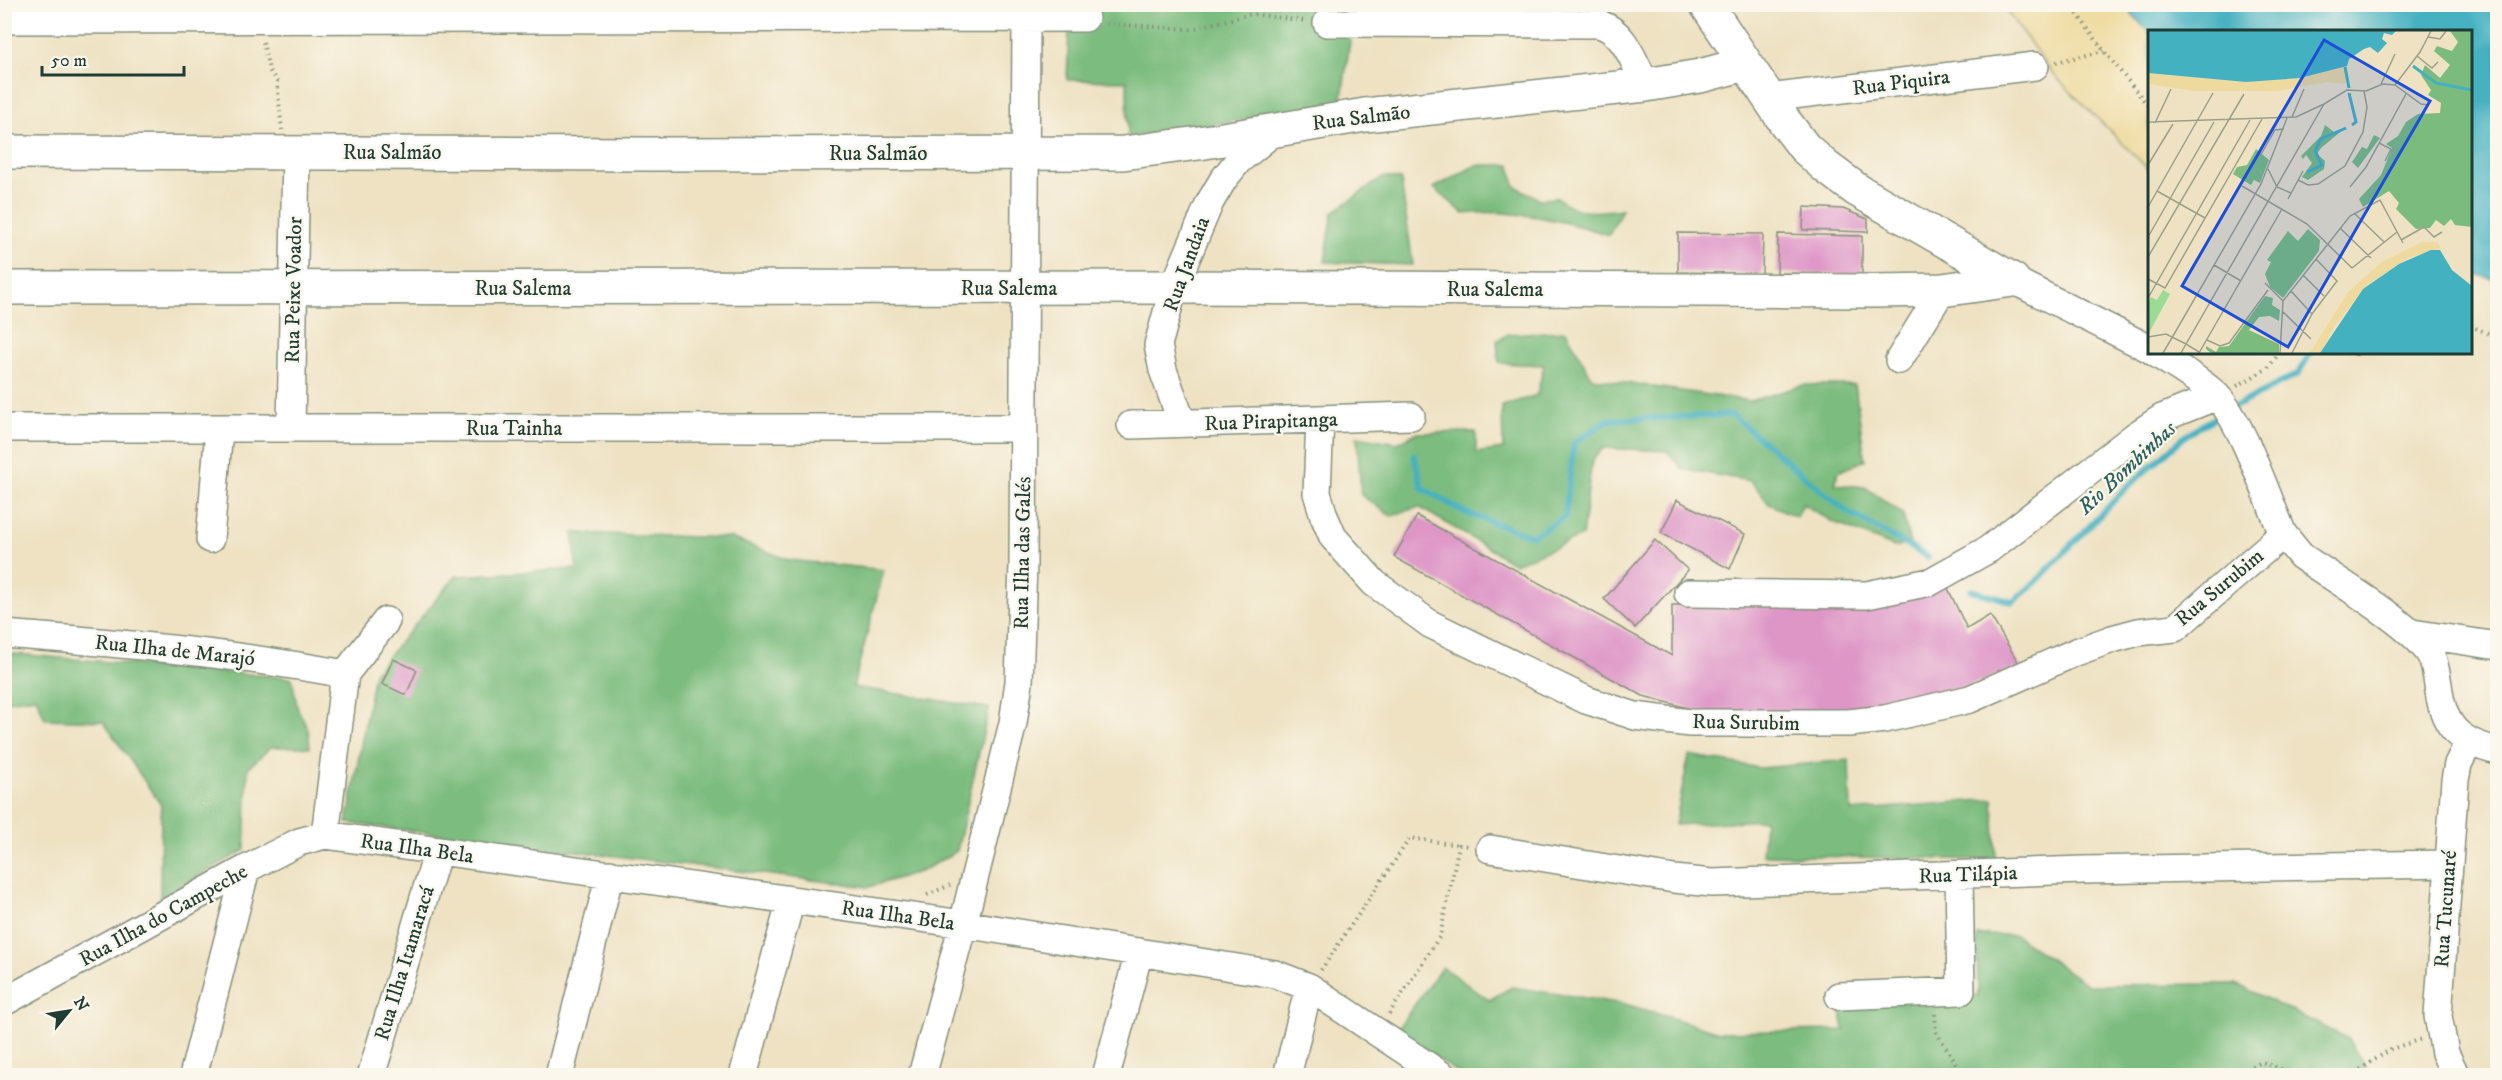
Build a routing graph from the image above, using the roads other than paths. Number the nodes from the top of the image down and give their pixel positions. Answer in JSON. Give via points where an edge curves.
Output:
{"nodes":[{"id":1,"x":1706,"y":4,"type":"edge"},
{"id":2,"x":1026,"y":18,"type":"junction"},
{"id":3,"x":1085,"y":18,"type":"road end"},
{"id":4,"x":4,"y":20,"type":"edge"},
{"id":5,"x":1327,"y":23,"type":"road end"},
{"id":6,"x":1745,"y":64,"type":"junction"},
{"id":7,"x":2035,"y":66,"type":"road end"},
{"id":8,"x":1646,"y":85,"type":"junction"},
{"id":9,"x":1768,"y":98,"type":"junction"},
{"id":10,"x":1278,"y":129,"type":"junction"},
{"id":11,"x":4,"y":152,"type":"edge"},
{"id":12,"x":288,"y":152,"type":"junction"},
{"id":13,"x":1025,"y":152,"type":"junction"},
{"id":14,"x":2013,"y":280,"type":"junction"},
{"id":15,"x":1174,"y":287,"type":"junction"},
{"id":16,"x":4,"y":288,"type":"edge"},
{"id":17,"x":293,"y":288,"type":"junction"},
{"id":18,"x":1024,"y":288,"type":"junction"},
{"id":19,"x":1942,"y":290,"type":"junction"},
{"id":20,"x":2148,"y":348,"type":"edge"},
{"id":21,"x":2157,"y":354,"type":"edge"},
{"id":22,"x":1899,"y":360,"type":"dead end"},
{"id":23,"x":2223,"y":406,"type":"junction"},
{"id":24,"x":1411,"y":416,"type":"dead end"},
{"id":25,"x":1320,"y":419,"type":"junction"},
{"id":26,"x":1182,"y":423,"type":"junction"},
{"id":27,"x":1131,"y":425,"type":"dead end"},
{"id":28,"x":4,"y":428,"type":"edge"},
{"id":29,"x":291,"y":428,"type":"junction"},
{"id":30,"x":1023,"y":428,"type":"junction"},
{"id":31,"x":219,"y":429,"type":"junction"},
{"id":32,"x":2283,"y":534,"type":"junction"},
{"id":33,"x":210,"y":539,"type":"dead end"},
{"id":34,"x":1688,"y":593,"type":"dead end"},
{"id":35,"x":386,"y":621,"type":"dead end"},
{"id":36,"x":2412,"y":633,"type":"junction"},
{"id":37,"x":4,"y":634,"type":"edge"},
{"id":38,"x":2498,"y":646,"type":"edge"},
{"id":39,"x":345,"y":674,"type":"junction"},
{"id":40,"x":2469,"y":742,"type":"junction"},
{"id":41,"x":2498,"y":751,"type":"edge"},
{"id":42,"x":325,"y":835,"type":"junction"},
{"id":43,"x":1490,"y":849,"type":"road end"},
{"id":44,"x":438,"y":851,"type":"junction"},
{"id":45,"x":2448,"y":864,"type":"junction"},
{"id":46,"x":246,"y":869,"type":"junction"},
{"id":47,"x":610,"y":874,"type":"junction"},
{"id":48,"x":1959,"y":875,"type":"junction"},
{"id":49,"x":791,"y":900,"type":"junction"},
{"id":50,"x":963,"y":924,"type":"junction"},
{"id":51,"x":1139,"y":952,"type":"junction"},
{"id":52,"x":1310,"y":987,"type":"junction"},
{"id":53,"x":1839,"y":996,"type":"dead end"},
{"id":54,"x":4,"y":1002,"type":"edge"},
{"id":55,"x":193,"y":1076,"type":"edge"},
{"id":56,"x":371,"y":1076,"type":"edge"},
{"id":57,"x":559,"y":1076,"type":"edge"},
{"id":58,"x":742,"y":1076,"type":"edge"},
{"id":59,"x":922,"y":1076,"type":"edge"},
{"id":60,"x":1106,"y":1076,"type":"edge"},
{"id":61,"x":1287,"y":1076,"type":"edge"},
{"id":62,"x":1443,"y":1076,"type":"edge"},
{"id":63,"x":2456,"y":1076,"type":"edge"}],
"edges":[{"from":1,"to":6,"type":"main road"},
{"from":2,"to":3,"type":"street"},
{"from":2,"to":4,"type":"street"},
{"from":2,"to":13,"type":"street","name":"Rua Ilha das Galés"},
{"from":5,"to":8,"type":"street","via":[[1599,24],[1611,27],[1621,37]]},
{"from":6,"to":8,"type":"main road","name":"Rua Salmão"},
{"from":6,"to":9,"type":"main road"},
{"from":7,"to":9,"type":"street","name":"Rua Piquira"},
{"from":8,"to":10,"type":"main road","name":"Rua Salmão","via":[[1365,114]]},
{"from":9,"to":14,"type":"main road","via":[[1804,147],[1826,167],[1857,190]]},
{"from":10,"to":13,"type":"main road","name":"Rua Salmão","via":[[1123,153]]},
{"from":10,"to":15,"type":"street","name":"Rua Jandaia","via":[[1238,161],[1223,180]]},
{"from":11,"to":12,"type":"main road","name":"Rua Salmão"},
{"from":12,"to":13,"type":"main road","name":"Rua Salmão"},
{"from":12,"to":17,"type":"street","name":"Rua Peixe Voador"},
{"from":13,"to":18,"type":"street","name":"Rua Ilha das Galés"},
{"from":14,"to":19,"type":"main road","name":"Rua Salema"},
{"from":14,"to":20,"type":"street"},
{"from":15,"to":18,"type":"main road","name":"Rua Salema"},
{"from":15,"to":19,"type":"main road","name":"Rua Salema"},
{"from":15,"to":26,"type":"street","name":"Rua Jandaia","via":[[1158,345]]},
{"from":16,"to":17,"type":"main road","name":"Rua Salema"},
{"from":17,"to":18,"type":"main road","name":"Rua Salema"},
{"from":17,"to":29,"type":"street","name":"Rua Peixe Voador"},
{"from":18,"to":30,"type":"street","name":"Rua Ilha das Galés"},
{"from":19,"to":22,"type":"street"},
{"from":21,"to":23,"type":"street","via":[[2196,380]]},
{"from":23,"to":32,"type":"street"},
{"from":23,"to":34,"type":"street","via":[[2162,418],[1989,549],[1930,582],[1867,595]]},
{"from":24,"to":25,"type":"street","name":"Rua Pirapitanga"},
{"from":25,"to":26,"type":"street","name":"Rua Pirapitanga"},
{"from":25,"to":32,"type":"street","name":"Rua Surubim","via":[[1317,493],[1324,516],[1333,537],[1374,583],[1439,628],[1586,700],[1635,716],[1690,723],[1849,723],[1885,719],[1970,699],[2112,639],[2175,628]]},
{"from":26,"to":27,"type":"street","name":"Rua Pirapitanga"},
{"from":28,"to":31,"type":"street","name":"Rua Tainha"},
{"from":29,"to":30,"type":"street","name":"Rua Tainha"},
{"from":29,"to":31,"type":"street","name":"Rua Tainha"},
{"from":30,"to":50,"type":"street","name":"Rua Ilha das Galés","via":[[1019,682]]},
{"from":31,"to":33,"type":"street"},
{"from":32,"to":36,"type":"street","via":[[2301,556]]},
{"from":35,"to":39,"type":"street"},
{"from":36,"to":38,"type":"street"},
{"from":36,"to":40,"type":"street","via":[[2431,656],[2449,725]]},
{"from":37,"to":39,"type":"street","name":"Rua Ilha de Marajó","via":[[204,651]]},
{"from":39,"to":42,"type":"street"},
{"from":40,"to":41,"type":"street"},
{"from":40,"to":45,"type":"street","name":"Rua Tucunaré","via":[[2455,780]]},
{"from":42,"to":44,"type":"street","name":"Rua Ilha Bela"},
{"from":42,"to":46,"type":"street","name":"Rua Ilha do Campeche","via":[[299,842]]},
{"from":43,"to":48,"type":"street","name":"Rua Tilápia","via":[[1712,883]]},
{"from":44,"to":47,"type":"street","name":"Rua Ilha Bela"},
{"from":44,"to":56,"type":"street","name":"Rua Ilha Itamaracá"},
{"from":45,"to":48,"type":"street","name":"Rua Tilápia"},
{"from":45,"to":63,"type":"street","name":"Rua Tucunaré","via":[[2438,1016],[2445,1053]]},
{"from":46,"to":54,"type":"street","name":"Rua Ilha do Campeche"},
{"from":46,"to":55,"type":"street"},
{"from":47,"to":49,"type":"street","name":"Rua Ilha Bela"},
{"from":47,"to":57,"type":"street"},
{"from":48,"to":53,"type":"street","via":[[1961,991]]},
{"from":49,"to":50,"type":"street","name":"Rua Ilha Bela"},
{"from":49,"to":58,"type":"street"},
{"from":50,"to":51,"type":"street","name":"Rua Ilha Bela"},
{"from":50,"to":59,"type":"street","name":"Rua Ilha das Galés"},
{"from":51,"to":52,"type":"street","name":"Rua Ilha Bela","via":[[1275,974]]},
{"from":51,"to":60,"type":"street"},
{"from":52,"to":61,"type":"street"},
{"from":52,"to":62,"type":"street","name":"Rua Ilha Bela"}]}
